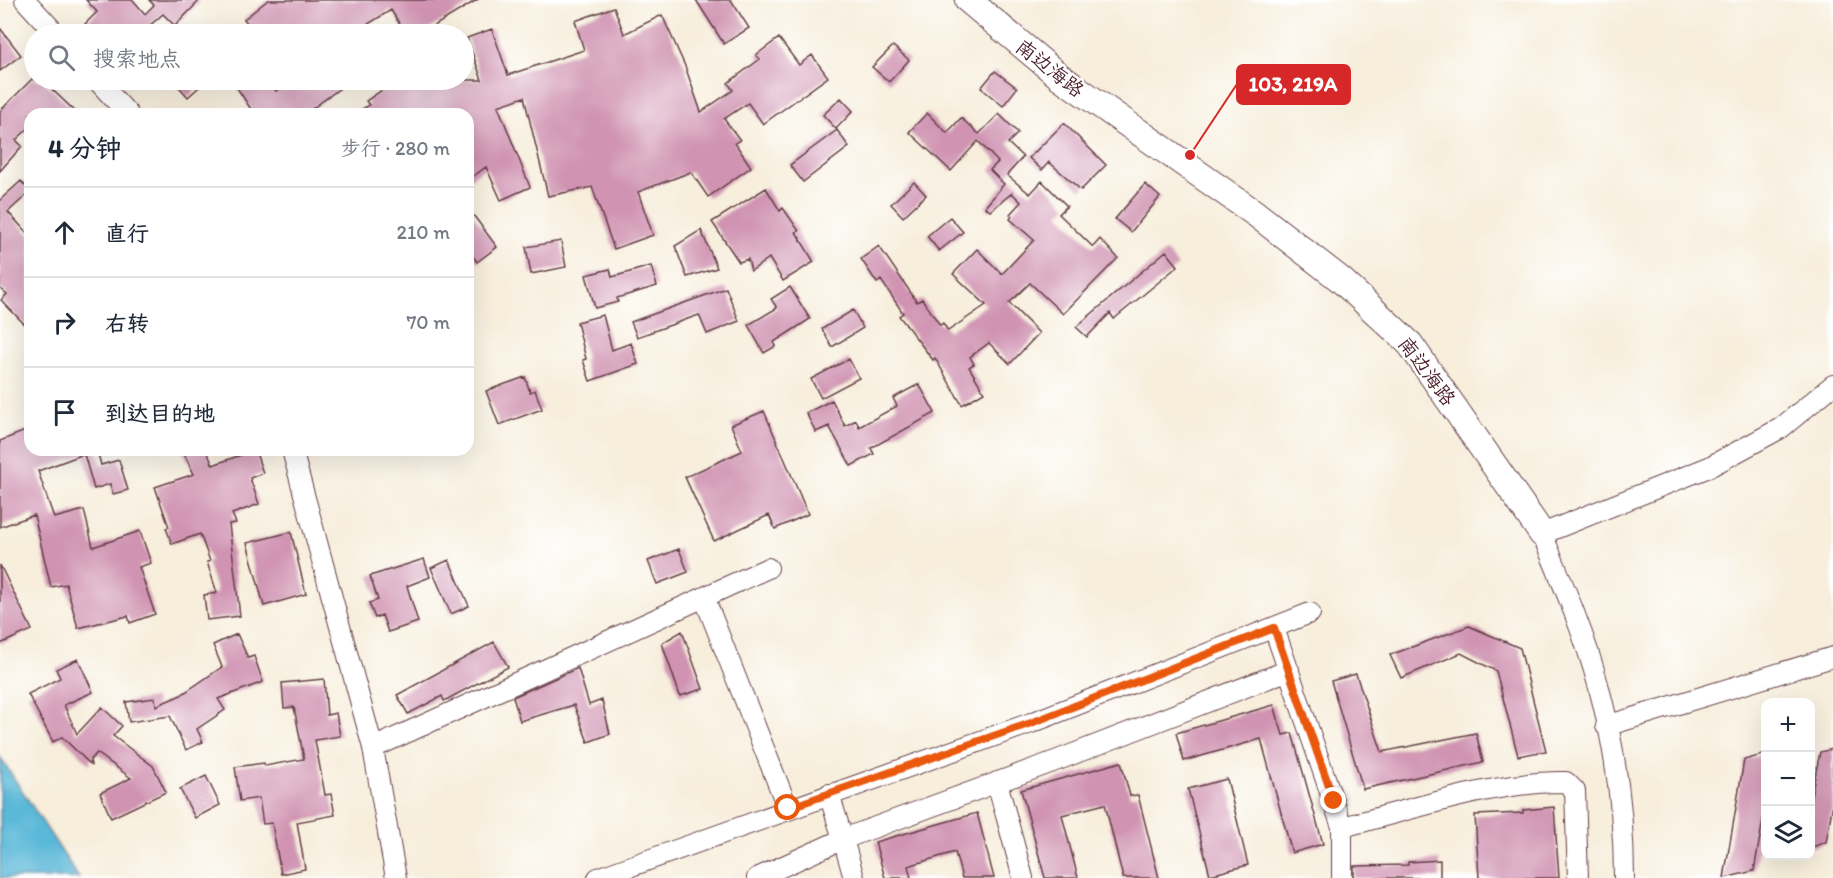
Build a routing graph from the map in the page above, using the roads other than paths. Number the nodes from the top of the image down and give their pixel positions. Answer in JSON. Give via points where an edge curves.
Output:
{"nodes":[{"id":1,"x":25,"y":0,"type":"edge"},
{"id":2,"x":968,"y":0,"type":"edge"},
{"id":3,"x":47,"y":24,"type":"edge"},
{"id":4,"x":106,"y":90,"type":"edge"},
{"id":5,"x":123,"y":108,"type":"edge"},
{"id":6,"x":1833,"y":385,"type":"edge"},
{"id":7,"x":294,"y":456,"type":"edge"},
{"id":8,"x":1542,"y":534,"type":"junction"},
{"id":9,"x":768,"y":568,"type":"dead end"},
{"id":10,"x":704,"y":597,"type":"junction"},
{"id":11,"x":1310,"y":613,"type":"dead end"},
{"id":12,"x":1274,"y":628,"type":"junction"},
{"id":13,"x":1833,"y":657,"type":"edge"},
{"id":14,"x":1289,"y":670,"type":"junction"},
{"id":15,"x":1606,"y":726,"type":"junction"},
{"id":16,"x":372,"y":748,"type":"junction"},
{"id":17,"x":997,"y":782,"type":"junction"},
{"id":18,"x":829,"y":794,"type":"junction"},
{"id":19,"x":788,"y":808,"type":"junction"},
{"id":20,"x":1342,"y":827,"type":"junction"},
{"id":21,"x":843,"y":839,"type":"junction"},
{"id":22,"x":396,"y":878,"type":"edge"},
{"id":23,"x":598,"y":878,"type":"edge"},
{"id":24,"x":757,"y":878,"type":"edge"},
{"id":25,"x":854,"y":878,"type":"edge"},
{"id":26,"x":1023,"y":878,"type":"edge"},
{"id":27,"x":1342,"y":878,"type":"edge"},
{"id":28,"x":1578,"y":878,"type":"edge"},
{"id":29,"x":1624,"y":878,"type":"edge"}],
"edges":[{"from":1,"to":3,"type":"street"},
{"from":2,"to":8,"type":"main road","name":"南边海路","via":[[1059,76],[1256,214],[1350,288],[1410,344]]},
{"from":4,"to":5,"type":"street"},
{"from":6,"to":8,"type":"street","via":[[1781,428],[1709,467]]},
{"from":7,"to":16,"type":"street"},
{"from":8,"to":15,"type":"street","name":"南边海路","via":[[1592,667]]},
{"from":9,"to":10,"type":"street"},
{"from":10,"to":16,"type":"street"},
{"from":10,"to":19,"type":"street"},
{"from":11,"to":12,"type":"street"},
{"from":12,"to":14,"type":"street"},
{"from":12,"to":18,"type":"street","via":[[1031,723]]},
{"from":13,"to":15,"type":"street"},
{"from":14,"to":17,"type":"street"},
{"from":14,"to":20,"type":"street"},
{"from":15,"to":29,"type":"street","name":"南边海路","via":[[1615,770]]},
{"from":16,"to":22,"type":"street"},
{"from":17,"to":21,"type":"street"},
{"from":17,"to":26,"type":"street"},
{"from":18,"to":19,"type":"street"},
{"from":18,"to":21,"type":"street"},
{"from":19,"to":23,"type":"street"},
{"from":20,"to":27,"type":"street"},
{"from":20,"to":28,"type":"street","via":[[1478,793],[1566,782],[1575,791]]},
{"from":21,"to":24,"type":"street"},
{"from":21,"to":25,"type":"street"}]}
